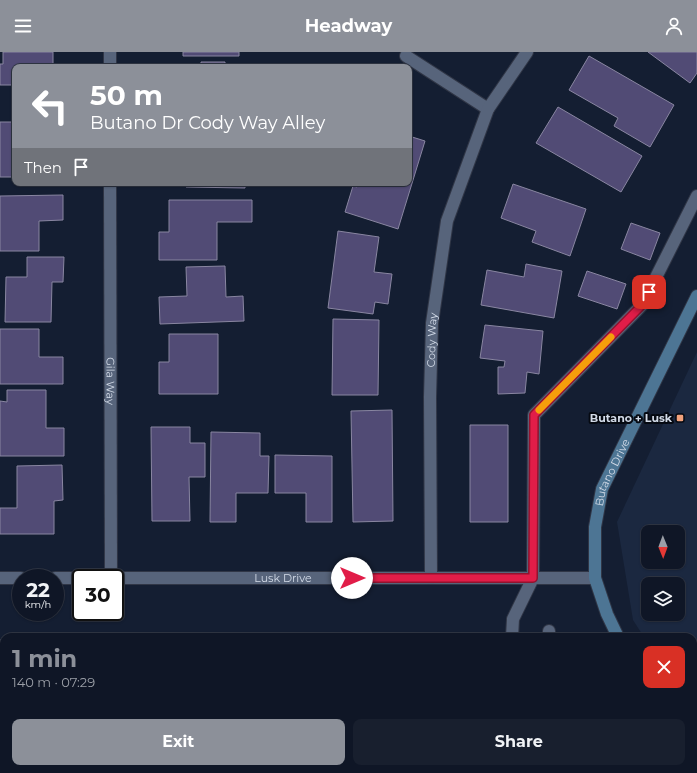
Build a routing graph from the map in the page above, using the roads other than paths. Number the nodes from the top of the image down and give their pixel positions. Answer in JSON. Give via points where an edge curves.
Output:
{"nodes":[{"id":1,"x":110,"y":52,"type":"edge"},
{"id":2,"x":527,"y":52,"type":"edge"},
{"id":3,"x":406,"y":56,"type":"dead end"},
{"id":4,"x":110,"y":64,"type":"edge"},
{"id":5,"x":488,"y":110,"type":"junction"},
{"id":6,"x":110,"y":186,"type":"edge"},
{"id":7,"x":697,"y":196,"type":"edge"},
{"id":8,"x":697,"y":296,"type":"edge"},
{"id":9,"x":111,"y":569,"type":"edge"},
{"id":10,"x":0,"y":578,"type":"edge"},
{"id":11,"x":12,"y":578,"type":"edge"},
{"id":12,"x":124,"y":578,"type":"edge"},
{"id":13,"x":431,"y":578,"type":"junction"},
{"id":14,"x":533,"y":578,"type":"junction"},
{"id":15,"x":595,"y":578,"type":"junction"},
{"id":16,"x":512,"y":633,"type":"edge"},
{"id":17,"x":616,"y":633,"type":"edge"}],
"edges":[{"from":1,"to":4,"type":"street"},
{"from":2,"to":5,"type":"street","name":"Cody Way"},
{"from":3,"to":5,"type":"street"},
{"from":5,"to":13,"type":"street","name":"Cody Way","via":[[447,221],[432,323]]},
{"from":6,"to":9,"type":"street","name":"Gila Way"},
{"from":7,"to":14,"type":"street","via":[[642,305],[534,415]]},
{"from":8,"to":15,"type":"street","name":"Butano Drive","via":[[602,489],[595,527]]},
{"from":10,"to":11,"type":"street"},
{"from":12,"to":13,"type":"street","name":"Lusk Drive"},
{"from":13,"to":14,"type":"street","name":"Lusk Drive"},
{"from":14,"to":15,"type":"street","name":"Lusk Drive"},
{"from":14,"to":16,"type":"street","via":[[513,619]]},
{"from":15,"to":17,"type":"street","name":"Butano Drive"}]}
